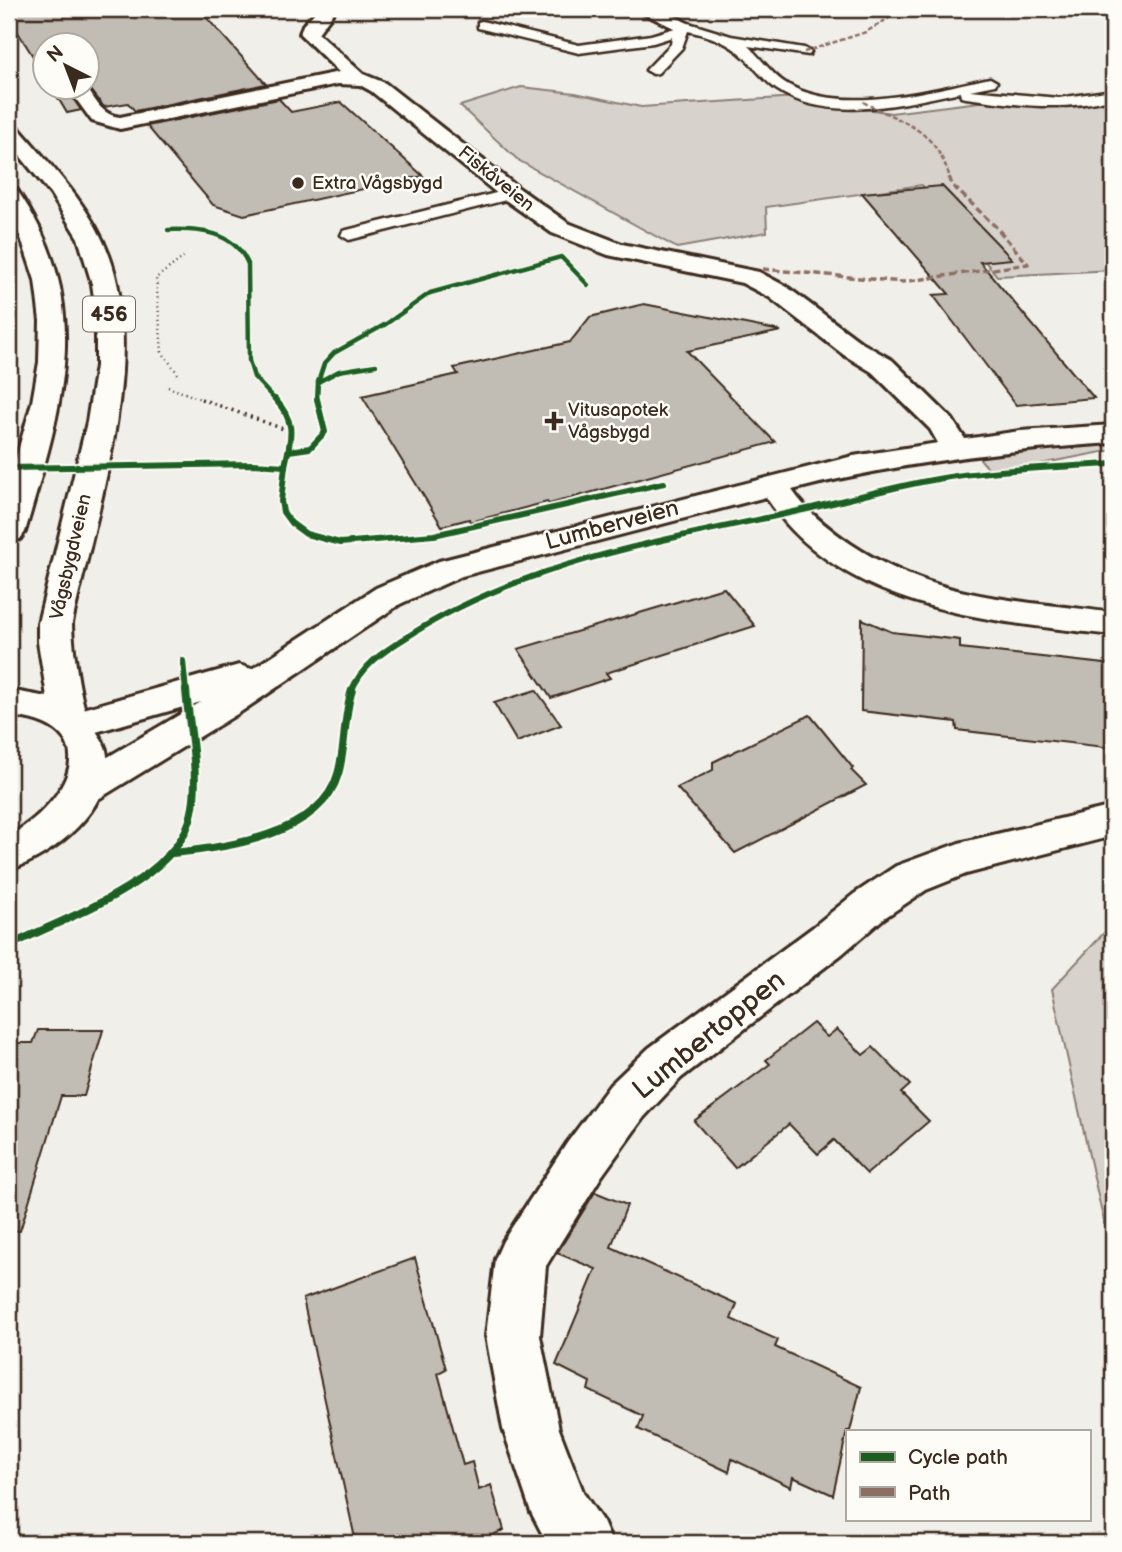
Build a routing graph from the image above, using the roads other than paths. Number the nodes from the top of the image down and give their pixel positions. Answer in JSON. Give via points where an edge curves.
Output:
{"nodes":[{"id":1,"x":327,"y":9,"type":"edge"},
{"id":2,"x":649,"y":9,"type":"edge"},
{"id":3,"x":482,"y":25,"type":"dead end"},
{"id":4,"x":682,"y":27,"type":"junction"},
{"id":5,"x":729,"y":39,"type":"junction"},
{"id":6,"x":804,"y":52,"type":"dead end"},
{"id":7,"x":653,"y":70,"type":"dead end"},
{"id":8,"x":356,"y":78,"type":"junction"},
{"id":9,"x":990,"y":82,"type":"dead end"},
{"id":10,"x":946,"y":91,"type":"junction"},
{"id":11,"x":1113,"y":93,"type":"edge"},
{"id":12,"x":87,"y":102,"type":"edge"},
{"id":13,"x":9,"y":129,"type":"edge"},
{"id":14,"x":512,"y":194,"type":"junction"},
{"id":15,"x":9,"y":195,"type":"edge"},
{"id":16,"x":349,"y":235,"type":"dead end"},
{"id":17,"x":1113,"y":435,"type":"edge"},
{"id":18,"x":955,"y":448,"type":"junction"},
{"id":19,"x":773,"y":485,"type":"junction"},
{"id":20,"x":9,"y":532,"type":"edge"},
{"id":21,"x":1113,"y":624,"type":"edge"},
{"id":22,"x":291,"y":660,"type":"junction"},
{"id":23,"x":9,"y":703,"type":"edge"},
{"id":24,"x":72,"y":723,"type":"junction"},
{"id":25,"x":81,"y":791,"type":"junction"},
{"id":26,"x":1113,"y":821,"type":"edge"},
{"id":27,"x":9,"y":854,"type":"edge"},
{"id":28,"x":582,"y":1543,"type":"edge"}],
"edges":[{"from":1,"to":8,"type":"street","name":"Fiskåveien","via":[[309,34]]},
{"from":2,"to":4,"type":"street"},
{"from":3,"to":4,"type":"lane","via":[[579,49],[653,39]]},
{"from":4,"to":5,"type":"lane"},
{"from":4,"to":7,"type":"lane","via":[[677,45]]},
{"from":5,"to":6,"type":"lane"},
{"from":5,"to":10,"type":"lane","via":[[771,80],[808,98],[863,102]]},
{"from":8,"to":12,"type":"street","via":[[329,79],[120,123],[96,117]]},
{"from":8,"to":14,"type":"street","name":"Fiskåveien","via":[[378,86]]},
{"from":9,"to":10,"type":"lane"},
{"from":10,"to":11,"type":"lane","via":[[1063,103]]},
{"from":13,"to":24,"type":"street","name":"Vågsbygdveien","number":"456","via":[[82,224],[108,297],[112,344],[107,397],[55,623],[54,642]]},
{"from":14,"to":16,"type":"lane"},
{"from":14,"to":18,"type":"street","name":"Fiskåveien","via":[[560,228],[616,250],[750,277],[778,292],[882,366],[942,425]]},
{"from":15,"to":20,"type":"street","number":"456","via":[[40,251],[51,289],[55,330],[49,391]]},
{"from":17,"to":18,"type":"street","name":"Lumberveien"},
{"from":18,"to":19,"type":"street","name":"Lumberveien","via":[[853,465]]},
{"from":19,"to":21,"type":"street","via":[[790,513],[811,531],[906,586],[952,602]]},
{"from":19,"to":22,"type":"street","name":"Lumberveien","via":[[451,568],[388,596]]},
{"from":22,"to":24,"type":"street","name":"Lumberveien","via":[[216,686]]},
{"from":22,"to":25,"type":"street","name":"Lumberveien"},
{"from":23,"to":24,"type":"street","via":[[49,709]]},
{"from":24,"to":25,"type":"street","number":"456","via":[[89,754]]},
{"from":25,"to":27,"type":"street","number":"456","via":[[49,830]]},
{"from":26,"to":28,"type":"street","name":"Lumbertoppen","via":[[959,859],[911,878],[665,1063],[627,1101],[521,1259],[513,1336],[531,1429],[561,1512]]}]}
